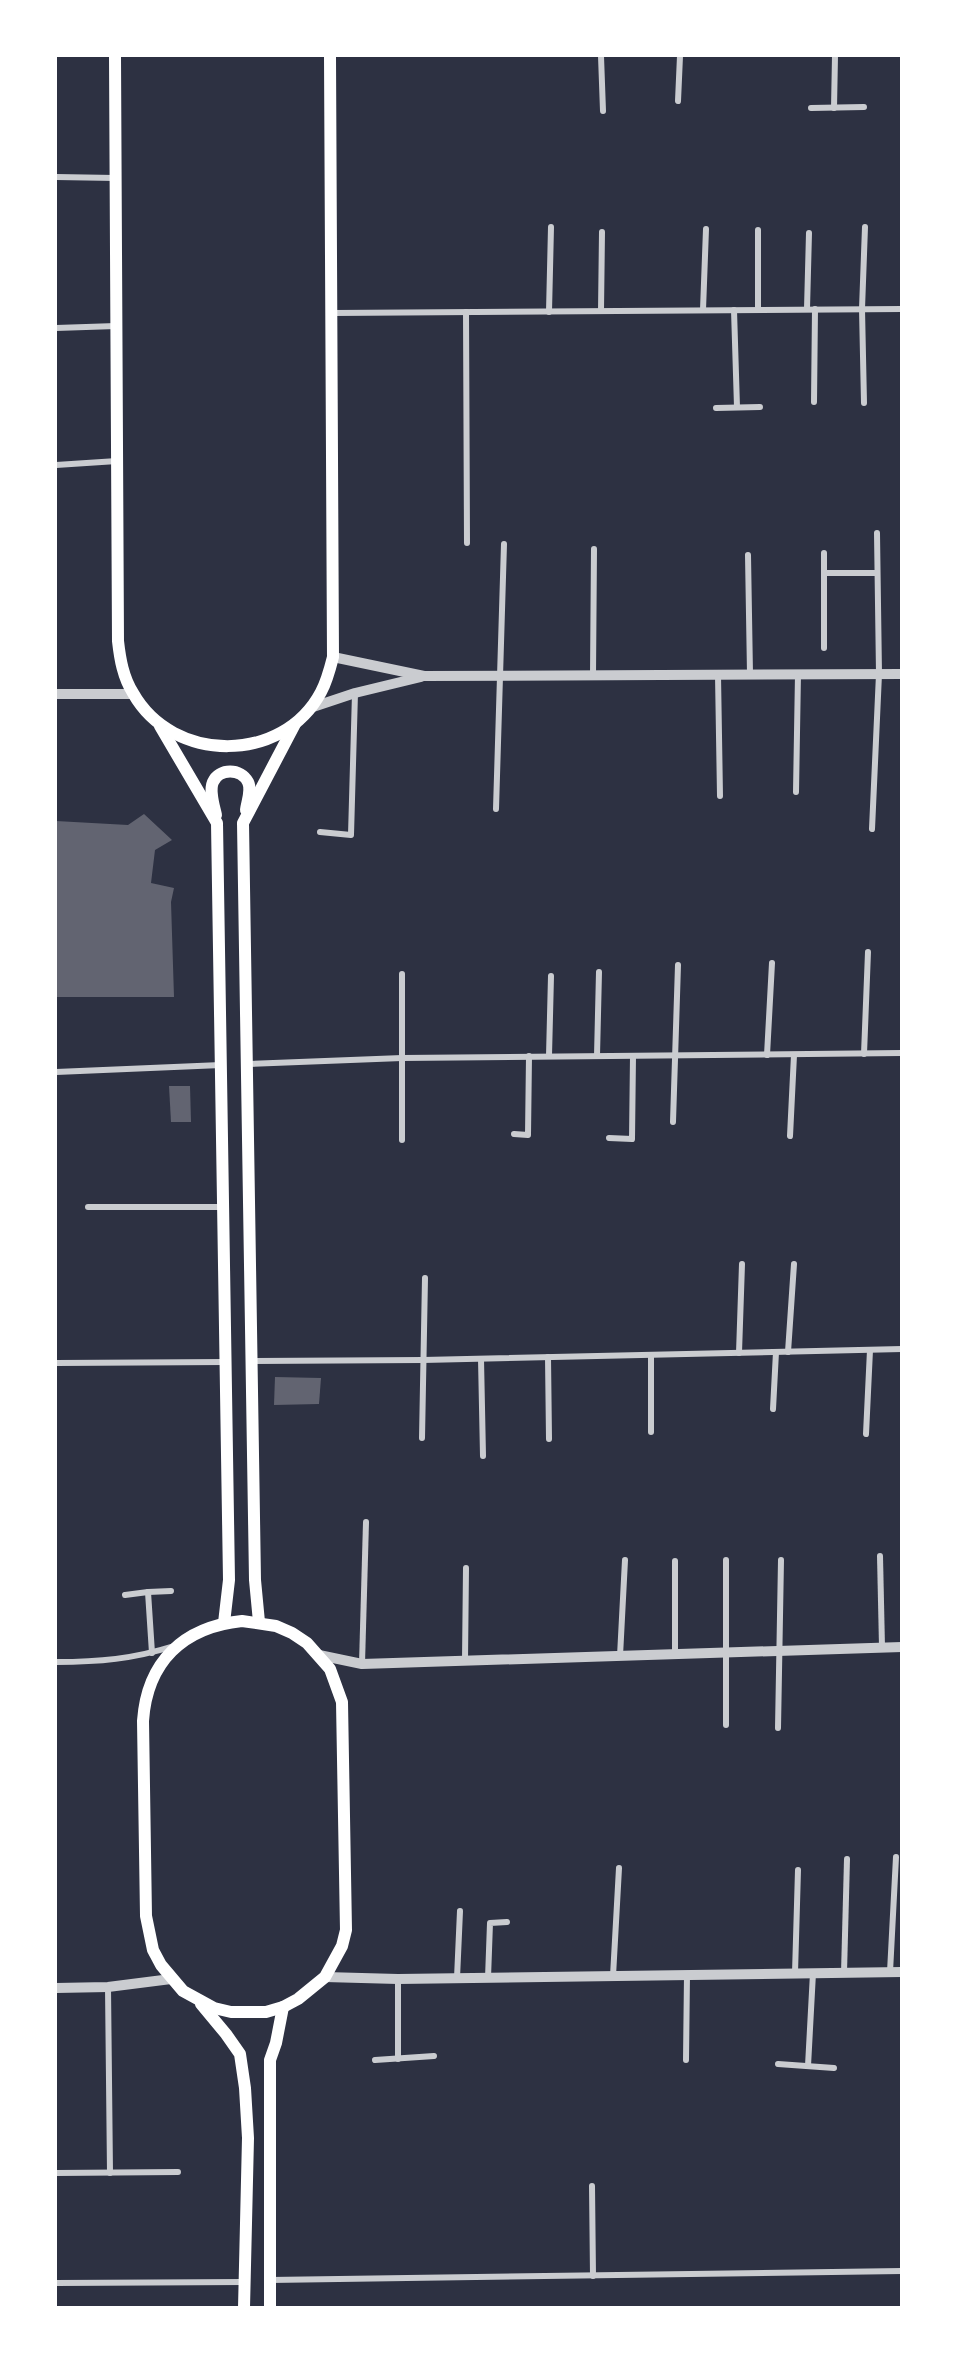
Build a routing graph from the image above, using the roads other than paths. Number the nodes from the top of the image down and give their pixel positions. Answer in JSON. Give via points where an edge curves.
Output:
{"nodes":[{"id":1,"x":115,"y":56,"type":"edge"},
{"id":2,"x":330,"y":56,"type":"edge"},
{"id":3,"x":601,"y":56,"type":"edge"},
{"id":4,"x":680,"y":56,"type":"edge"},
{"id":5,"x":835,"y":56,"type":"edge"},
{"id":6,"x":678,"y":101,"type":"dead end"},
{"id":7,"x":811,"y":108,"type":"dead end"},
{"id":8,"x":834,"y":108,"type":"junction"},
{"id":9,"x":864,"y":108,"type":"dead end"},
{"id":10,"x":603,"y":111,"type":"dead end"},
{"id":11,"x":56,"y":177,"type":"edge"},
{"id":12,"x":115,"y":178,"type":"junction"},
{"id":13,"x":865,"y":226,"type":"dead end"},
{"id":14,"x":551,"y":227,"type":"dead end"},
{"id":15,"x":706,"y":229,"type":"dead end"},
{"id":16,"x":758,"y":230,"type":"dead end"},
{"id":17,"x":602,"y":232,"type":"dead end"},
{"id":18,"x":808,"y":233,"type":"dead end"},
{"id":19,"x":811,"y":309,"type":"junction"},
{"id":20,"x":862,"y":309,"type":"junction"},
{"id":21,"x":902,"y":309,"type":"edge"},
{"id":22,"x":703,"y":310,"type":"junction"},
{"id":23,"x":734,"y":310,"type":"junction"},
{"id":24,"x":758,"y":310,"type":"junction"},
{"id":25,"x":601,"y":311,"type":"junction"},
{"id":26,"x":466,"y":312,"type":"junction"},
{"id":27,"x":549,"y":312,"type":"junction"},
{"id":28,"x":333,"y":313,"type":"junction"},
{"id":29,"x":116,"y":326,"type":"junction"},
{"id":30,"x":56,"y":328,"type":"edge"},
{"id":31,"x":814,"y":402,"type":"dead end"},
{"id":32,"x":864,"y":403,"type":"dead end"},
{"id":33,"x":737,"y":407,"type":"junction"},
{"id":34,"x":760,"y":407,"type":"dead end"},
{"id":35,"x":716,"y":408,"type":"dead end"},
{"id":36,"x":117,"y":461,"type":"junction"},
{"id":37,"x":56,"y":465,"type":"edge"},
{"id":38,"x":877,"y":533,"type":"dead end"},
{"id":39,"x":466,"y":543,"type":"dead end"},
{"id":40,"x":504,"y":544,"type":"dead end"},
{"id":41,"x":594,"y":549,"type":"dead end"},
{"id":42,"x":824,"y":553,"type":"dead end"},
{"id":43,"x":748,"y":555,"type":"dead end"},
{"id":44,"x":824,"y":573,"type":"junction"},
{"id":45,"x":877,"y":573,"type":"junction"},
{"id":46,"x":824,"y":648,"type":"dead end"},
{"id":47,"x":333,"y":657,"type":"junction"},
{"id":48,"x":750,"y":674,"type":"junction"},
{"id":49,"x":798,"y":674,"type":"junction"},
{"id":50,"x":879,"y":674,"type":"junction"},
{"id":51,"x":902,"y":674,"type":"edge"},
{"id":52,"x":593,"y":675,"type":"junction"},
{"id":53,"x":718,"y":675,"type":"junction"},
{"id":54,"x":424,"y":676,"type":"junction"},
{"id":55,"x":500,"y":676,"type":"junction"},
{"id":56,"x":355,"y":693,"type":"junction"},
{"id":57,"x":56,"y":694,"type":"edge"},
{"id":58,"x":133,"y":694,"type":"junction"},
{"id":59,"x":310,"y":708,"type":"junction"},
{"id":60,"x":297,"y":722,"type":"junction"},
{"id":61,"x":158,"y":723,"type":"junction"},
{"id":62,"x":796,"y":792,"type":"dead end"},
{"id":63,"x":720,"y":796,"type":"dead end"},
{"id":64,"x":496,"y":809,"type":"dead end"},
{"id":65,"x":217,"y":823,"type":"junction"},
{"id":66,"x":243,"y":823,"type":"junction"},
{"id":67,"x":872,"y":829,"type":"dead end"},
{"id":68,"x":320,"y":832,"type":"dead end"},
{"id":69,"x":868,"y":952,"type":"dead end"},
{"id":70,"x":771,"y":963,"type":"dead end"},
{"id":71,"x":678,"y":965,"type":"dead end"},
{"id":72,"x":600,"y":972,"type":"dead end"},
{"id":73,"x":402,"y":974,"type":"dead end"},
{"id":74,"x":551,"y":976,"type":"dead end"},
{"id":75,"x":902,"y":1053,"type":"edge"},
{"id":76,"x":864,"y":1054,"type":"junction"},
{"id":77,"x":676,"y":1055,"type":"junction"},
{"id":78,"x":767,"y":1055,"type":"junction"},
{"id":79,"x":794,"y":1055,"type":"junction"},
{"id":80,"x":529,"y":1056,"type":"junction"},
{"id":81,"x":549,"y":1056,"type":"junction"},
{"id":82,"x":597,"y":1056,"type":"junction"},
{"id":83,"x":633,"y":1056,"type":"junction"},
{"id":84,"x":402,"y":1058,"type":"junction"},
{"id":85,"x":247,"y":1064,"type":"junction"},
{"id":86,"x":221,"y":1065,"type":"junction"},
{"id":87,"x":56,"y":1072,"type":"edge"},
{"id":88,"x":673,"y":1122,"type":"dead end"},
{"id":89,"x":513,"y":1134,"type":"dead end"},
{"id":90,"x":790,"y":1136,"type":"dead end"},
{"id":91,"x":609,"y":1138,"type":"dead end"},
{"id":92,"x":402,"y":1140,"type":"dead end"},
{"id":93,"x":88,"y":1207,"type":"dead end"},
{"id":94,"x":223,"y":1207,"type":"junction"},
{"id":95,"x":742,"y":1264,"type":"dead end"},
{"id":96,"x":794,"y":1264,"type":"dead end"},
{"id":97,"x":425,"y":1278,"type":"dead end"},
{"id":98,"x":870,"y":1350,"type":"junction"},
{"id":99,"x":902,"y":1350,"type":"edge"},
{"id":100,"x":776,"y":1352,"type":"junction"},
{"id":101,"x":788,"y":1352,"type":"junction"},
{"id":102,"x":739,"y":1353,"type":"junction"},
{"id":103,"x":651,"y":1355,"type":"junction"},
{"id":104,"x":548,"y":1357,"type":"junction"},
{"id":105,"x":482,"y":1359,"type":"junction"},
{"id":106,"x":423,"y":1360,"type":"junction"},
{"id":107,"x":225,"y":1362,"type":"junction"},
{"id":108,"x":251,"y":1362,"type":"junction"},
{"id":109,"x":56,"y":1363,"type":"edge"},
{"id":110,"x":773,"y":1409,"type":"dead end"},
{"id":111,"x":651,"y":1432,"type":"dead end"},
{"id":112,"x":866,"y":1434,"type":"dead end"},
{"id":113,"x":422,"y":1438,"type":"dead end"},
{"id":114,"x":549,"y":1439,"type":"dead end"},
{"id":115,"x":483,"y":1456,"type":"dead end"},
{"id":116,"x":366,"y":1522,"type":"dead end"},
{"id":117,"x":880,"y":1556,"type":"dead end"},
{"id":118,"x":625,"y":1560,"type":"dead end"},
{"id":119,"x":726,"y":1560,"type":"dead end"},
{"id":120,"x":781,"y":1560,"type":"dead end"},
{"id":121,"x":675,"y":1561,"type":"dead end"},
{"id":122,"x":466,"y":1568,"type":"dead end"},
{"id":123,"x":148,"y":1592,"type":"junction"},
{"id":124,"x":171,"y":1592,"type":"dead end"},
{"id":125,"x":125,"y":1595,"type":"dead end"},
{"id":126,"x":259,"y":1622,"type":"junction"},
{"id":127,"x":224,"y":1623,"type":"junction"},
{"id":128,"x":177,"y":1645,"type":"junction"},
{"id":129,"x":882,"y":1647,"type":"junction"},
{"id":130,"x":902,"y":1647,"type":"edge"},
{"id":131,"x":780,"y":1651,"type":"junction"},
{"id":132,"x":725,"y":1652,"type":"junction"},
{"id":133,"x":152,"y":1653,"type":"junction"},
{"id":134,"x":675,"y":1654,"type":"junction"},
{"id":135,"x":320,"y":1655,"type":"junction"},
{"id":136,"x":620,"y":1656,"type":"junction"},
{"id":137,"x":465,"y":1660,"type":"junction"},
{"id":138,"x":56,"y":1662,"type":"edge"},
{"id":139,"x":362,"y":1664,"type":"junction"},
{"id":140,"x":726,"y":1725,"type":"dead end"},
{"id":141,"x":778,"y":1728,"type":"dead end"},
{"id":142,"x":896,"y":1857,"type":"dead end"},
{"id":143,"x":847,"y":1859,"type":"dead end"},
{"id":144,"x":619,"y":1868,"type":"dead end"},
{"id":145,"x":798,"y":1870,"type":"dead end"},
{"id":146,"x":460,"y":1911,"type":"dead end"},
{"id":147,"x":507,"y":1922,"type":"dead end"},
{"id":148,"x":890,"y":1972,"type":"junction"},
{"id":149,"x":902,"y":1972,"type":"edge"},
{"id":150,"x":795,"y":1973,"type":"junction"},
{"id":151,"x":813,"y":1973,"type":"junction"},
{"id":152,"x":844,"y":1973,"type":"junction"},
{"id":153,"x":687,"y":1975,"type":"junction"},
{"id":154,"x":613,"y":1976,"type":"junction"},
{"id":155,"x":325,"y":1977,"type":"junction"},
{"id":156,"x":458,"y":1978,"type":"junction"},
{"id":157,"x":488,"y":1978,"type":"junction"},
{"id":158,"x":171,"y":1979,"type":"junction"},
{"id":159,"x":398,"y":1979,"type":"junction"},
{"id":160,"x":56,"y":1988,"type":"edge"},
{"id":161,"x":108,"y":1988,"type":"junction"},
{"id":162,"x":198,"y":2001,"type":"junction"},
{"id":163,"x":283,"y":2007,"type":"junction"},
{"id":164,"x":435,"y":2056,"type":"dead end"},
{"id":165,"x":398,"y":2059,"type":"junction"},
{"id":166,"x":375,"y":2060,"type":"dead end"},
{"id":167,"x":686,"y":2060,"type":"dead end"},
{"id":168,"x":778,"y":2064,"type":"dead end"},
{"id":169,"x":808,"y":2066,"type":"junction"},
{"id":170,"x":834,"y":2068,"type":"dead end"},
{"id":171,"x":178,"y":2172,"type":"dead end"},
{"id":172,"x":56,"y":2173,"type":"edge"},
{"id":173,"x":110,"y":2173,"type":"junction"},
{"id":174,"x":592,"y":2186,"type":"dead end"},
{"id":175,"x":902,"y":2271,"type":"edge"},
{"id":176,"x":593,"y":2276,"type":"junction"},
{"id":177,"x":270,"y":2280,"type":"junction"},
{"id":178,"x":244,"y":2282,"type":"junction"},
{"id":179,"x":56,"y":2283,"type":"edge"},
{"id":180,"x":244,"y":2307,"type":"edge"},
{"id":181,"x":270,"y":2307,"type":"edge"}],
"edges":[{"from":1,"to":12,"type":"main road"},
{"from":2,"to":28,"type":"main road"},
{"from":3,"to":10,"type":"street"},
{"from":4,"to":6,"type":"street"},
{"from":5,"to":8,"type":"street"},
{"from":7,"to":8,"type":"street"},
{"from":8,"to":9,"type":"street"},
{"from":11,"to":12,"type":"street"},
{"from":12,"to":29,"type":"main road"},
{"from":13,"to":20,"type":"street"},
{"from":14,"to":27,"type":"street"},
{"from":15,"to":22,"type":"street"},
{"from":16,"to":24,"type":"street"},
{"from":17,"to":25,"type":"street"},
{"from":18,"to":19,"type":"street"},
{"from":19,"to":20,"type":"street"},
{"from":19,"to":24,"type":"street"},
{"from":19,"to":31,"type":"street"},
{"from":20,"to":21,"type":"street"},
{"from":20,"to":32,"type":"street"},
{"from":22,"to":23,"type":"street"},
{"from":22,"to":25,"type":"street"},
{"from":23,"to":24,"type":"street"},
{"from":23,"to":33,"type":"street"},
{"from":25,"to":27,"type":"street"},
{"from":26,"to":27,"type":"street"},
{"from":26,"to":28,"type":"street"},
{"from":26,"to":39,"type":"street"},
{"from":28,"to":47,"type":"main road"},
{"from":29,"to":30,"type":"street"},
{"from":29,"to":36,"type":"main road"},
{"from":33,"to":34,"type":"street"},
{"from":33,"to":35,"type":"street"},
{"from":36,"to":37,"type":"street"},
{"from":36,"to":58,"type":"main road","via":[[118,641],[125,677]]},
{"from":38,"to":45,"type":"street"},
{"from":40,"to":55,"type":"street"},
{"from":41,"to":52,"type":"street"},
{"from":42,"to":44,"type":"street"},
{"from":43,"to":48,"type":"street"},
{"from":44,"to":45,"type":"street"},
{"from":44,"to":46,"type":"street"},
{"from":45,"to":50,"type":"street"},
{"from":47,"to":54,"type":"street"},
{"from":47,"to":59,"type":"main road","via":[[321,693]]},
{"from":48,"to":49,"type":"street"},
{"from":48,"to":53,"type":"street"},
{"from":49,"to":50,"type":"street"},
{"from":49,"to":62,"type":"street"},
{"from":50,"to":51,"type":"street"},
{"from":50,"to":67,"type":"street"},
{"from":52,"to":53,"type":"street"},
{"from":52,"to":55,"type":"street"},
{"from":53,"to":63,"type":"street"},
{"from":54,"to":55,"type":"street"},
{"from":54,"to":56,"type":"street"},
{"from":55,"to":64,"type":"street"},
{"from":56,"to":59,"type":"street"},
{"from":56,"to":68,"type":"street","via":[[351,835]]},
{"from":57,"to":58,"type":"street"},
{"from":58,"to":61,"type":"main road"},
{"from":59,"to":60,"type":"main road"},
{"from":60,"to":61,"type":"main road","via":[[264,741],[227,747],[190,741]]},
{"from":60,"to":66,"type":"main road"},
{"from":61,"to":65,"type":"main road"},
{"from":65,"to":66,"type":"main road","via":[[213,782],[228,771],[244,776],[248,783]]},
{"from":65,"to":86,"type":"main road"},
{"from":66,"to":85,"type":"main road"},
{"from":69,"to":76,"type":"street"},
{"from":70,"to":78,"type":"street"},
{"from":71,"to":77,"type":"street"},
{"from":72,"to":82,"type":"street"},
{"from":73,"to":84,"type":"street"},
{"from":74,"to":81,"type":"street"},
{"from":75,"to":76,"type":"street"},
{"from":76,"to":79,"type":"street"},
{"from":77,"to":78,"type":"street"},
{"from":77,"to":83,"type":"street"},
{"from":77,"to":88,"type":"street"},
{"from":78,"to":79,"type":"street"},
{"from":79,"to":90,"type":"street"},
{"from":80,"to":81,"type":"street"},
{"from":80,"to":84,"type":"street"},
{"from":80,"to":89,"type":"street","via":[[528,1135]]},
{"from":81,"to":82,"type":"street"},
{"from":82,"to":83,"type":"street"},
{"from":83,"to":91,"type":"street","via":[[632,1139]]},
{"from":84,"to":85,"type":"street"},
{"from":84,"to":92,"type":"street"},
{"from":85,"to":108,"type":"main road"},
{"from":86,"to":87,"type":"street"},
{"from":86,"to":94,"type":"main road"},
{"from":93,"to":94,"type":"street"},
{"from":94,"to":107,"type":"main road"},
{"from":95,"to":102,"type":"street"},
{"from":96,"to":101,"type":"street"},
{"from":97,"to":106,"type":"street"},
{"from":98,"to":99,"type":"street"},
{"from":98,"to":101,"type":"street"},
{"from":98,"to":112,"type":"street"},
{"from":100,"to":101,"type":"street"},
{"from":100,"to":102,"type":"street"},
{"from":100,"to":110,"type":"street"},
{"from":102,"to":103,"type":"street"},
{"from":103,"to":104,"type":"street"},
{"from":103,"to":111,"type":"street"},
{"from":104,"to":105,"type":"street"},
{"from":104,"to":114,"type":"street"},
{"from":105,"to":106,"type":"street"},
{"from":105,"to":115,"type":"street"},
{"from":106,"to":108,"type":"street"},
{"from":106,"to":113,"type":"street"},
{"from":107,"to":109,"type":"street"},
{"from":107,"to":127,"type":"main road","via":[[229,1580]]},
{"from":108,"to":126,"type":"main road"},
{"from":116,"to":139,"type":"street"},
{"from":117,"to":129,"type":"street"},
{"from":118,"to":136,"type":"street"},
{"from":119,"to":132,"type":"street"},
{"from":120,"to":131,"type":"street"},
{"from":121,"to":134,"type":"street"},
{"from":122,"to":137,"type":"street"},
{"from":123,"to":124,"type":"street"},
{"from":123,"to":125,"type":"street"},
{"from":123,"to":133,"type":"street"},
{"from":126,"to":127,"type":"main road"},
{"from":126,"to":135,"type":"main road","via":[[292,1633]]},
{"from":127,"to":128,"type":"main road"},
{"from":128,"to":133,"type":"street"},
{"from":128,"to":158,"type":"main road","via":[[156,1672],[144,1705],[143,1722],[146,1916],[153,1950]]},
{"from":129,"to":130,"type":"street"},
{"from":129,"to":131,"type":"street"},
{"from":131,"to":132,"type":"street"},
{"from":131,"to":141,"type":"street"},
{"from":132,"to":134,"type":"street"},
{"from":132,"to":140,"type":"street"},
{"from":133,"to":138,"type":"street","via":[[103,1662]]},
{"from":134,"to":136,"type":"street"},
{"from":135,"to":139,"type":"street"},
{"from":135,"to":155,"type":"main road","via":[[337,1685],[344,1718],[347,1913],[342,1946]]},
{"from":136,"to":137,"type":"street"},
{"from":137,"to":139,"type":"street"},
{"from":142,"to":148,"type":"street"},
{"from":143,"to":152,"type":"street"},
{"from":144,"to":154,"type":"street"},
{"from":145,"to":150,"type":"street"},
{"from":146,"to":156,"type":"street"},
{"from":147,"to":157,"type":"street","via":[[490,1923]]},
{"from":148,"to":149,"type":"street"},
{"from":148,"to":152,"type":"street"},
{"from":150,"to":151,"type":"street"},
{"from":150,"to":153,"type":"street"},
{"from":151,"to":152,"type":"street"},
{"from":151,"to":169,"type":"street"},
{"from":153,"to":154,"type":"street"},
{"from":153,"to":167,"type":"street"},
{"from":154,"to":157,"type":"street"},
{"from":155,"to":159,"type":"street"},
{"from":155,"to":163,"type":"main road","via":[[298,2000]]},
{"from":156,"to":157,"type":"street"},
{"from":156,"to":159,"type":"street"},
{"from":158,"to":161,"type":"street"},
{"from":158,"to":162,"type":"main road"},
{"from":159,"to":165,"type":"street"},
{"from":160,"to":161,"type":"street"},
{"from":161,"to":173,"type":"street"},
{"from":162,"to":163,"type":"main road","via":[[231,2012],[257,2013]]},
{"from":162,"to":178,"type":"main road","via":[[240,2054],[248,2138]]},
{"from":163,"to":177,"type":"main road","via":[[270,2060]]},
{"from":164,"to":165,"type":"street"},
{"from":165,"to":166,"type":"street"},
{"from":168,"to":169,"type":"street"},
{"from":169,"to":170,"type":"street"},
{"from":171,"to":173,"type":"street"},
{"from":172,"to":173,"type":"street"},
{"from":174,"to":176,"type":"street"},
{"from":175,"to":176,"type":"street"},
{"from":176,"to":177,"type":"street"},
{"from":177,"to":181,"type":"main road"},
{"from":178,"to":179,"type":"street"},
{"from":178,"to":180,"type":"main road"}]}
